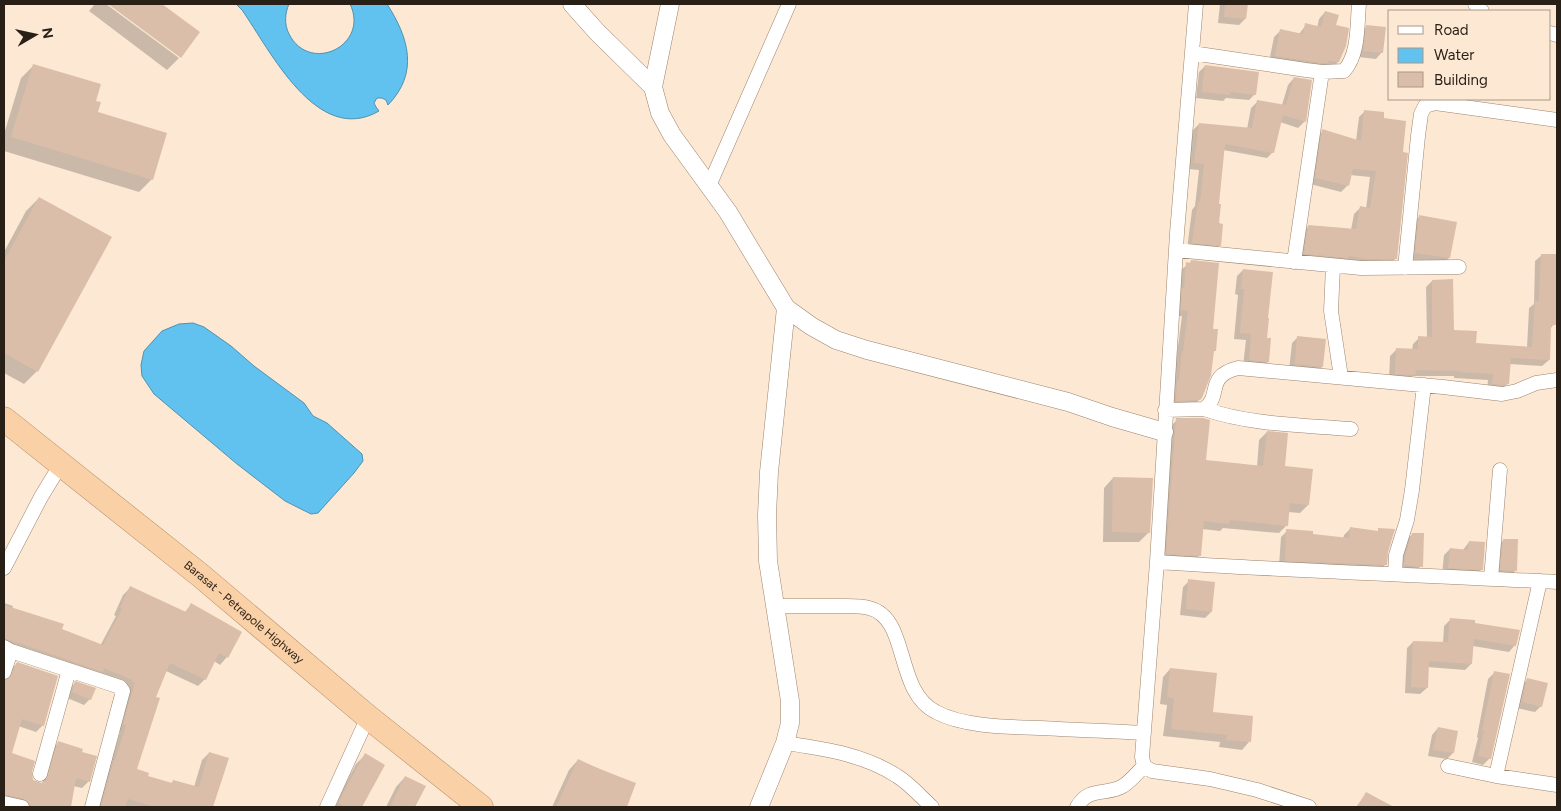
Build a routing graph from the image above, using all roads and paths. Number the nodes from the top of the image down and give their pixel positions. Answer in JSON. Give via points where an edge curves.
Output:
{"nodes":[{"id":1,"x":572,"y":4,"type":"edge"},
{"id":2,"x":670,"y":4,"type":"edge"},
{"id":3,"x":789,"y":4,"type":"edge"},
{"id":4,"x":1196,"y":4,"type":"edge"},
{"id":5,"x":1359,"y":4,"type":"edge"},
{"id":6,"x":1192,"y":53,"type":"junction"},
{"id":7,"x":1322,"y":72,"type":"junction"},
{"id":8,"x":653,"y":87,"type":"junction"},
{"id":9,"x":1557,"y":120,"type":"edge"},
{"id":10,"x":709,"y":186,"type":"junction"},
{"id":11,"x":1176,"y":250,"type":"junction"},
{"id":12,"x":1294,"y":262,"type":"junction"},
{"id":13,"x":1333,"y":266,"type":"junction"},
{"id":14,"x":1459,"y":267,"type":"dead end"},
{"id":15,"x":1404,"y":268,"type":"junction"},
{"id":16,"x":786,"y":308,"type":"junction"},
{"id":17,"x":1341,"y":377,"type":"junction"},
{"id":18,"x":1557,"y":380,"type":"edge"},
{"id":19,"x":1424,"y":385,"type":"junction"},
{"id":20,"x":1204,"y":409,"type":"junction"},
{"id":21,"x":1165,"y":410,"type":"junction"},
{"id":22,"x":4,"y":419,"type":"edge"},
{"id":23,"x":1351,"y":429,"type":"dead end"},
{"id":24,"x":1164,"y":432,"type":"junction"},
{"id":25,"x":61,"y":464,"type":"junction"},
{"id":26,"x":1500,"y":470,"type":"dead end"},
{"id":27,"x":1157,"y":562,"type":"junction"},
{"id":28,"x":4,"y":568,"type":"edge"},
{"id":29,"x":1395,"y":574,"type":"junction"},
{"id":30,"x":1492,"y":579,"type":"junction"},
{"id":31,"x":1540,"y":581,"type":"junction"},
{"id":32,"x":1557,"y":582,"type":"edge"},
{"id":33,"x":774,"y":606,"type":"junction"},
{"id":34,"x":7,"y":649,"type":"edge"},
{"id":35,"x":69,"y":670,"type":"junction"},
{"id":36,"x":4,"y":672,"type":"edge"},
{"id":37,"x":368,"y":717,"type":"junction"},
{"id":38,"x":1144,"y":733,"type":"junction"},
{"id":39,"x":785,"y":743,"type":"junction"},
{"id":40,"x":1144,"y":766,"type":"junction"},
{"id":41,"x":1448,"y":766,"type":"dead end"},
{"id":42,"x":40,"y":774,"type":"dead end"},
{"id":43,"x":1496,"y":776,"type":"junction"},
{"id":44,"x":1557,"y":785,"type":"edge"},
{"id":45,"x":4,"y":803,"type":"edge"},
{"id":46,"x":22,"y":807,"type":"edge"},
{"id":47,"x":92,"y":807,"type":"edge"},
{"id":48,"x":327,"y":807,"type":"edge"},
{"id":49,"x":481,"y":807,"type":"edge"},
{"id":50,"x":759,"y":807,"type":"edge"},
{"id":51,"x":932,"y":807,"type":"edge"},
{"id":52,"x":1077,"y":807,"type":"edge"},
{"id":53,"x":1309,"y":807,"type":"edge"}],
"edges":[{"from":1,"to":8,"type":"street"},
{"from":2,"to":8,"type":"street"},
{"from":3,"to":10,"type":"street"},
{"from":4,"to":6,"type":"street"},
{"from":5,"to":7,"type":"street","via":[[1351,63],[1344,71]]},
{"from":6,"to":7,"type":"street"},
{"from":6,"to":11,"type":"street"},
{"from":7,"to":12,"type":"street"},
{"from":8,"to":10,"type":"street","via":[[660,113],[672,135]]},
{"from":9,"to":15,"type":"street","via":[[1435,103],[1425,106],[1418,136]]},
{"from":10,"to":16,"type":"street"},
{"from":11,"to":12,"type":"street"},
{"from":11,"to":21,"type":"street"},
{"from":12,"to":13,"type":"street"},
{"from":13,"to":15,"type":"street"},
{"from":13,"to":17,"type":"street","via":[[1331,311]]},
{"from":14,"to":15,"type":"street"},
{"from":16,"to":24,"type":"street","via":[[836,340],[1068,402]]},
{"from":16,"to":33,"type":"street","via":[[769,472],[768,561]]},
{"from":17,"to":19,"type":"street"},
{"from":17,"to":20,"type":"street","via":[[1238,368],[1219,377],[1209,406]]},
{"from":18,"to":19,"type":"street","via":[[1502,394]]},
{"from":19,"to":29,"type":"street","via":[[1412,490],[1396,555]]},
{"from":20,"to":21,"type":"street"},
{"from":20,"to":23,"type":"street","via":[[1226,417]]},
{"from":21,"to":24,"type":"street"},
{"from":22,"to":25,"type":"highway","name":"Barasat - Petrapole Highway"},
{"from":24,"to":27,"type":"street"},
{"from":25,"to":28,"type":"street"},
{"from":25,"to":37,"type":"highway","name":"Barasat - Petrapole Highway","via":[[200,575]]},
{"from":26,"to":30,"type":"street"},
{"from":27,"to":29,"type":"street"},
{"from":27,"to":38,"type":"street"},
{"from":29,"to":30,"type":"street"},
{"from":30,"to":31,"type":"street"},
{"from":31,"to":32,"type":"street"},
{"from":31,"to":43,"type":"street"},
{"from":33,"to":38,"type":"street","via":[[856,607],[882,614],[899,642],[911,686],[922,702],[936,712],[969,723]]},
{"from":33,"to":39,"type":"street","via":[[790,702],[790,723]]},
{"from":34,"to":35,"type":"street"},
{"from":34,"to":36,"type":"street"},
{"from":35,"to":42,"type":"street"},
{"from":35,"to":47,"type":"street","via":[[124,691]]},
{"from":37,"to":48,"type":"street"},
{"from":37,"to":49,"type":"highway","name":"Barasat - Petrapole Highway"},
{"from":38,"to":40,"type":"street"},
{"from":39,"to":50,"type":"street"},
{"from":39,"to":51,"type":"street","via":[[837,750],[880,766],[898,777]]},
{"from":40,"to":52,"type":"street","via":[[1124,785],[1086,795]]},
{"from":40,"to":53,"type":"street","via":[[1162,774],[1210,779],[1256,790]]},
{"from":41,"to":43,"type":"street"},
{"from":43,"to":44,"type":"street"},
{"from":45,"to":46,"type":"street"}]}
